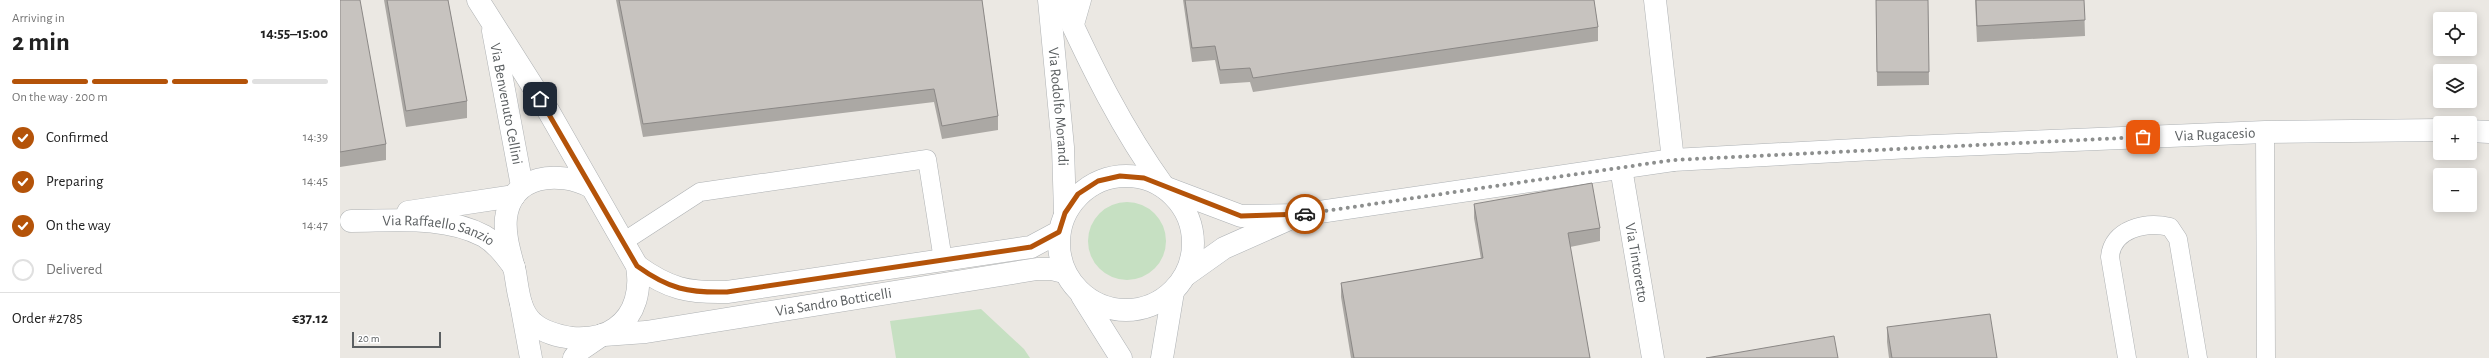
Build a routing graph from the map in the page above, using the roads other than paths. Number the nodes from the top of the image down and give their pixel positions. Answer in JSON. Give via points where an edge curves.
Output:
{"nodes":[{"id":1,"x":478,"y":0,"type":"edge"},
{"id":2,"x":1049,"y":0,"type":"edge"},
{"id":3,"x":1061,"y":0,"type":"edge"},
{"id":4,"x":1082,"y":0,"type":"edge"},
{"id":5,"x":1655,"y":0,"type":"edge"},
{"id":6,"x":491,"y":20,"type":"junction"},
{"id":7,"x":1074,"y":28,"type":"junction"},
{"id":8,"x":2433,"y":130,"type":"edge"},
{"id":9,"x":2477,"y":131,"type":"edge"},
{"id":10,"x":2265,"y":132,"type":"junction"},
{"id":11,"x":2489,"y":132,"type":"edge"},
{"id":12,"x":1673,"y":160,"type":"junction"},
{"id":13,"x":1621,"y":168,"type":"junction"},
{"id":14,"x":591,"y":187,"type":"junction"},
{"id":15,"x":1164,"y":187,"type":"junction"},
{"id":16,"x":518,"y":191,"type":"junction"},
{"id":17,"x":1299,"y":215,"type":"junction"},
{"id":18,"x":346,"y":222,"type":"edge"},
{"id":19,"x":1062,"y":223,"type":"junction"},
{"id":20,"x":623,"y":242,"type":"junction"},
{"id":21,"x":943,"y":260,"type":"junction"},
{"id":22,"x":514,"y":266,"type":"junction"},
{"id":23,"x":637,"y":266,"type":"junction"},
{"id":24,"x":1064,"y":272,"type":"junction"},
{"id":25,"x":1179,"y":284,"type":"junction"},
{"id":26,"x":1080,"y":293,"type":"junction"},
{"id":27,"x":521,"y":304,"type":"junction"},
{"id":28,"x":602,"y":335,"type":"junction"},
{"id":29,"x":531,"y":358,"type":"edge"},
{"id":30,"x":574,"y":358,"type":"edge"},
{"id":31,"x":1121,"y":358,"type":"edge"},
{"id":32,"x":1162,"y":358,"type":"edge"},
{"id":33,"x":1653,"y":358,"type":"edge"},
{"id":34,"x":2127,"y":358,"type":"edge"},
{"id":35,"x":2198,"y":358,"type":"edge"},
{"id":36,"x":2266,"y":358,"type":"edge"}],
"edges":[{"from":1,"to":6,"type":"street","name":"Via Benvenuto Cellini"},
{"from":2,"to":19,"type":"street","name":"Via Rodolfo Morandi","via":[[1063,147]]},
{"from":3,"to":7,"type":"street","name":"Via Rodolfo Morandi"},
{"from":4,"to":7,"type":"lane","name":"Via Rodolfo Morandi"},
{"from":5,"to":12,"type":"street"},
{"from":6,"to":14,"type":"street","name":"Via Benvenuto Cellini","via":[[549,112]]},
{"from":6,"to":16,"type":"street","name":"Via Benvenuto Cellini"},
{"from":7,"to":15,"type":"street","name":"Via Rodolfo Morandi","via":[[1133,142]]},
{"from":8,"to":10,"type":"street","name":"Via Rugacesio"},
{"from":9,"to":11,"type":"street"},
{"from":10,"to":12,"type":"street","name":"Via Rugacesio"},
{"from":10,"to":36,"type":"lane"},
{"from":12,"to":13,"type":"street","name":"Via Rugacesio"},
{"from":13,"to":17,"type":"street","name":"Via Rugacesio"},
{"from":13,"to":33,"type":"street","name":"Via Tintoretto"},
{"from":14,"to":16,"type":"street","name":"Via Raffaello Sanzio","via":[[571,178],[555,176],[531,181]]},
{"from":14,"to":20,"type":"street","name":"Via Benvenuto Cellini"},
{"from":15,"to":17,"type":"street","name":"Via Rugacesio","via":[[1241,216]]},
{"from":15,"to":19,"type":"street","via":[[1144,178],[1120,176],[1098,181],[1078,194]]},
{"from":15,"to":25,"type":"street","via":[[1179,201],[1189,218],[1194,237],[1193,257]]},
{"from":16,"to":18,"type":"street","name":"Via Raffaello Sanzio"},
{"from":16,"to":22,"type":"street","via":[[508,211],[506,228]]},
{"from":17,"to":25,"type":"street","name":"Via Rugacesio","via":[[1224,248]]},
{"from":18,"to":22,"type":"street","name":"Via Raffaello Sanzio","via":[[418,221],[461,226],[485,237],[500,249]]},
{"from":19,"to":21,"type":"street","name":"Via Sandro Botticelli","via":[[1031,247]]},
{"from":19,"to":24,"type":"street","via":[[1059,253]]},
{"from":20,"to":21,"type":"lane","via":[[700,192],[927,159]]},
{"from":20,"to":23,"type":"street","name":"Via Benvenuto Cellini"},
{"from":21,"to":23,"type":"street","name":"Via Sandro Botticelli","via":[[727,292],[674,288]]},
{"from":22,"to":27,"type":"street"},
{"from":23,"to":28,"type":"street","via":[[639,284],[631,311],[620,325]]},
{"from":24,"to":26,"type":"street"},
{"from":24,"to":28,"type":"street","name":"Via Sandro Botticelli","via":[[1052,268],[1037,269],[646,332]]},
{"from":25,"to":26,"type":"street","via":[[1157,304],[1137,310],[1117,310],[1097,305]]},
{"from":25,"to":32,"type":"street"},
{"from":26,"to":31,"type":"street"},
{"from":27,"to":28,"type":"street","name":"Via Sandro Botticelli","via":[[532,322],[544,330],[560,336],[578,338]]},
{"from":27,"to":29,"type":"street"},
{"from":28,"to":30,"type":"street","via":[[580,350]]},
{"from":34,"to":35,"type":"lane","via":[[2110,257],[2111,248],[2115,241],[2130,229],[2161,225],[2170,228],[2178,239]]}]}
